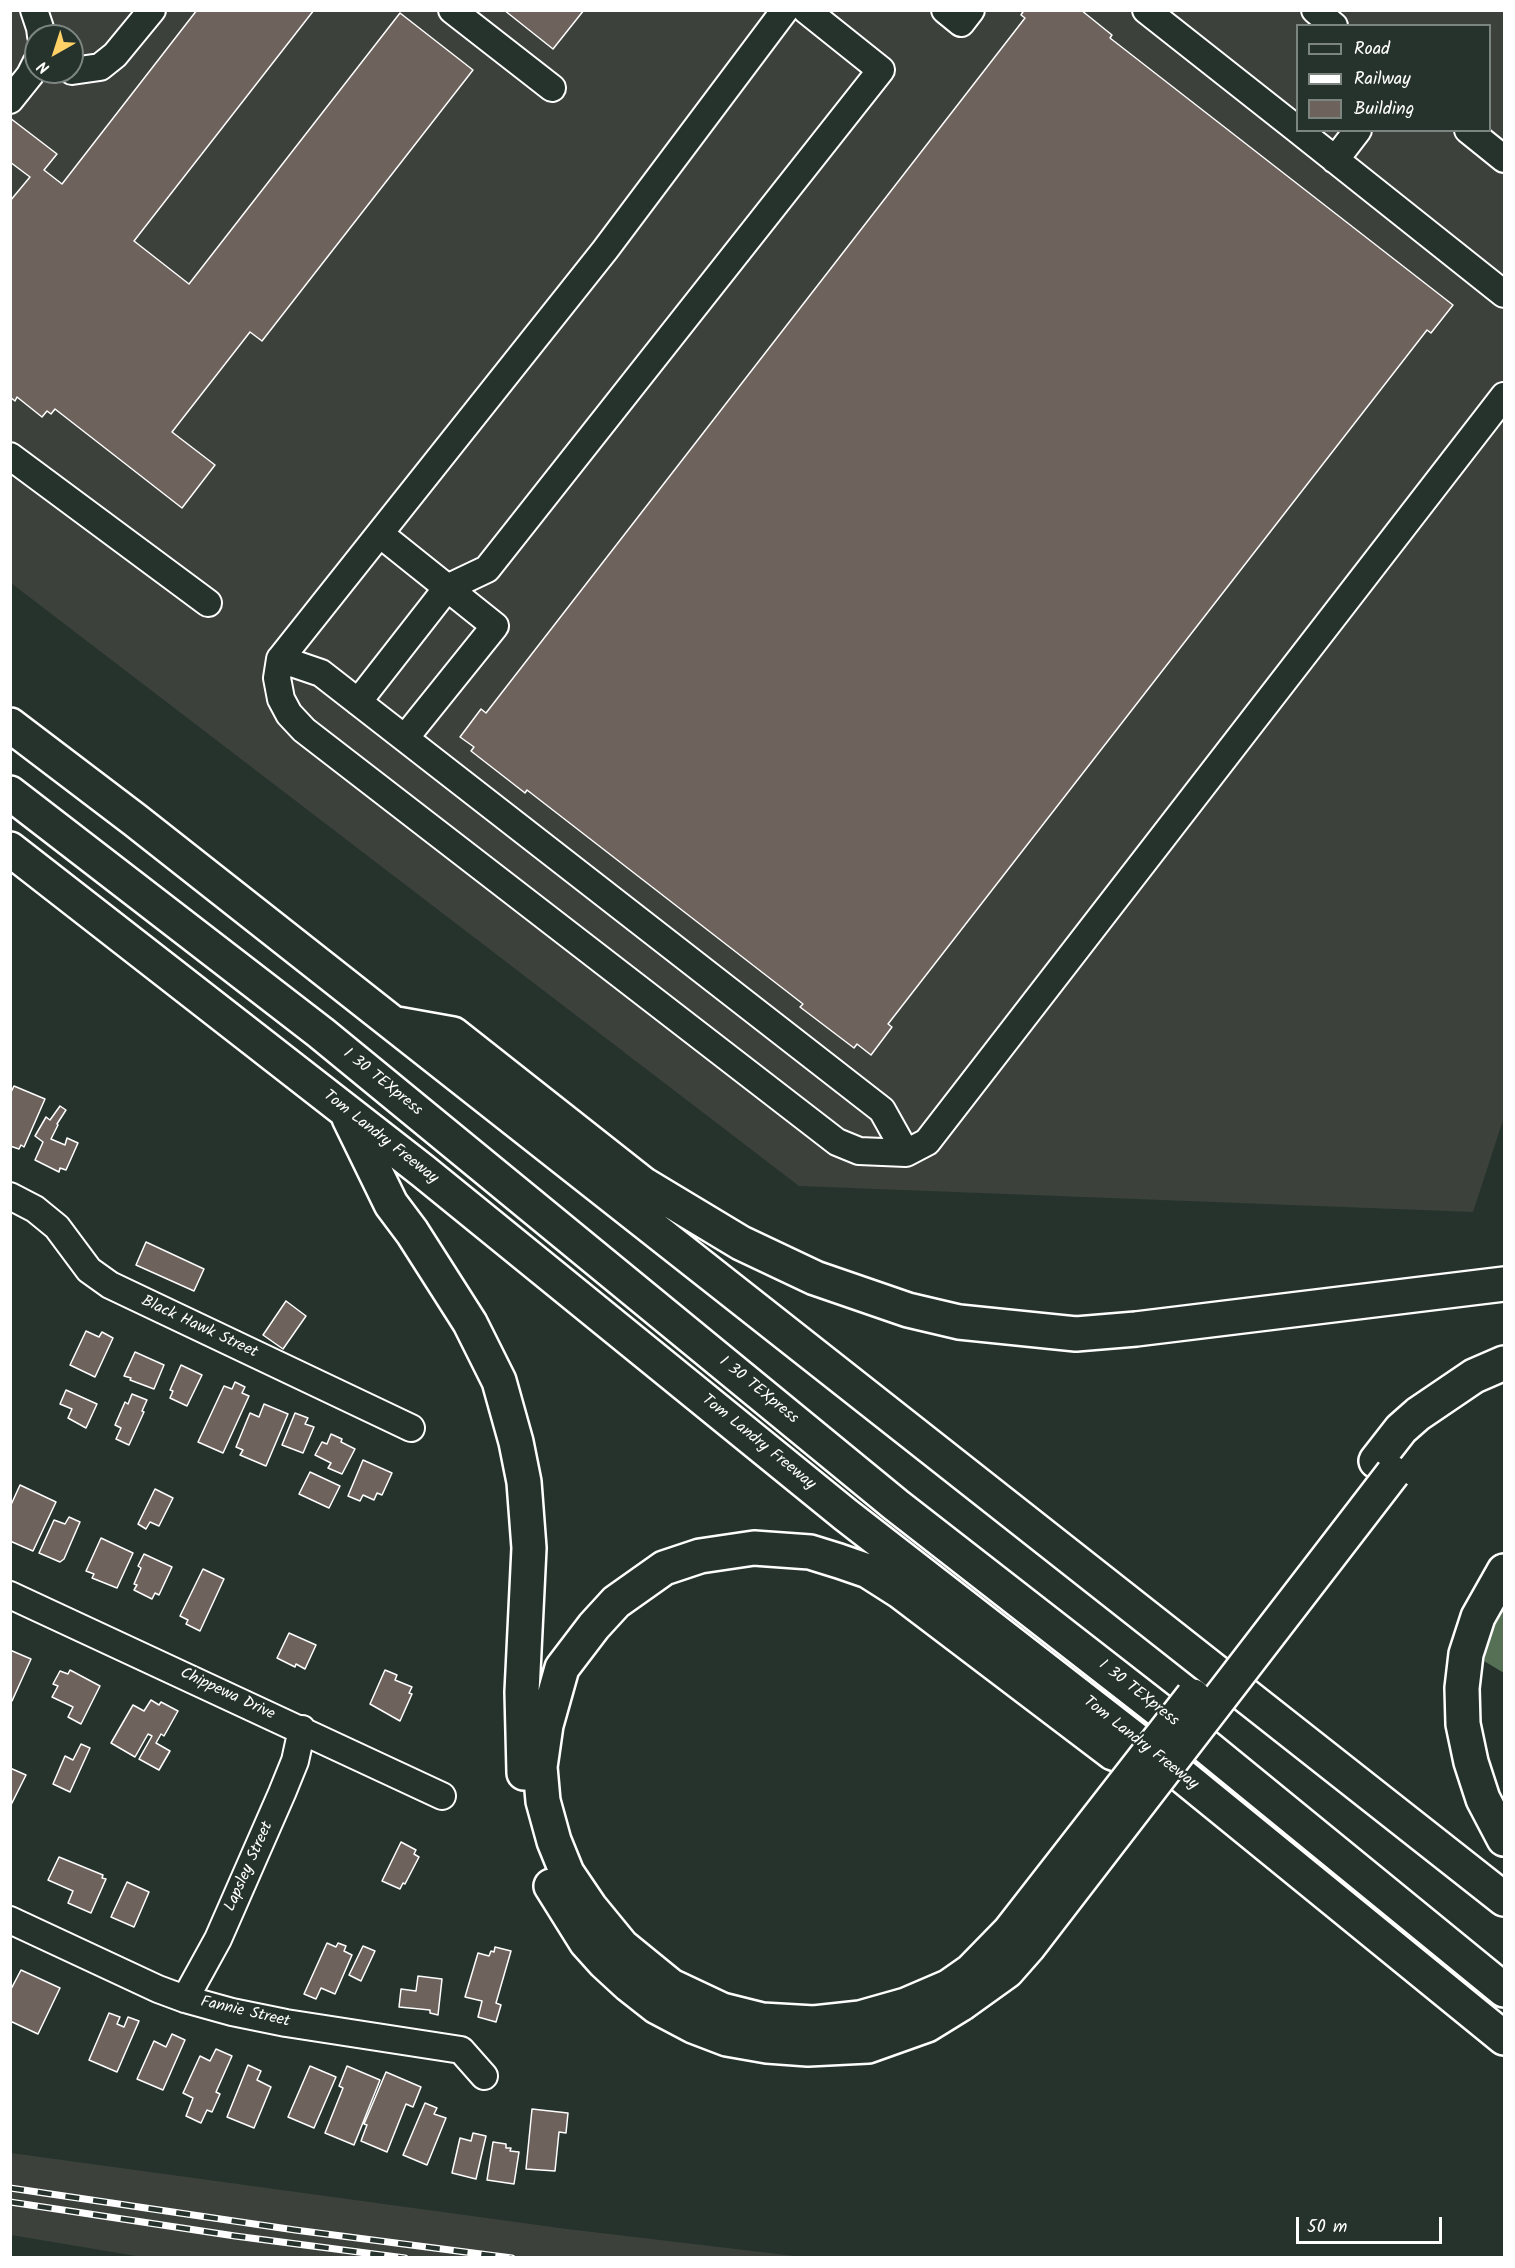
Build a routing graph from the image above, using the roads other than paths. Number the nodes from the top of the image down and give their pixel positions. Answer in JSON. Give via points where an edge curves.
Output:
{"nodes":[{"id":1,"x":152,"y":10,"type":"edge"},
{"id":2,"x":452,"y":10,"type":"edge"},
{"id":3,"x":785,"y":10,"type":"edge"},
{"id":4,"x":806,"y":10,"type":"edge"},
{"id":5,"x":945,"y":10,"type":"edge"},
{"id":6,"x":971,"y":10,"type":"edge"},
{"id":7,"x":1146,"y":10,"type":"edge"},
{"id":8,"x":1315,"y":10,"type":"edge"},
{"id":9,"x":1332,"y":24,"type":"edge"},
{"id":10,"x":84,"y":69,"type":"edge"},
{"id":11,"x":24,"y":82,"type":"edge"},
{"id":12,"x":552,"y":88,"type":"dead end"},
{"id":13,"x":10,"y":100,"type":"edge"},
{"id":14,"x":1296,"y":128,"type":"edge"},
{"id":15,"x":1300,"y":132,"type":"edge"},
{"id":16,"x":1356,"y":132,"type":"edge"},
{"id":17,"x":1470,"y":132,"type":"edge"},
{"id":18,"x":1504,"y":159,"type":"edge"},
{"id":19,"x":1335,"y":160,"type":"junction"},
{"id":20,"x":1504,"y":294,"type":"edge"},
{"id":21,"x":1504,"y":396,"type":"edge"},
{"id":22,"x":10,"y":456,"type":"edge"},
{"id":23,"x":380,"y":534,"type":"junction"},
{"id":24,"x":447,"y":588,"type":"junction"},
{"id":25,"x":208,"y":603,"type":"dead end"},
{"id":26,"x":280,"y":659,"type":"junction"},
{"id":27,"x":357,"y":702,"type":"junction"},
{"id":28,"x":10,"y":725,"type":"edge"},
{"id":29,"x":405,"y":738,"type":"junction"},
{"id":30,"x":10,"y":793,"type":"edge"},
{"id":31,"x":10,"y":849,"type":"edge"},
{"id":32,"x":393,"y":1024,"type":"junction"},
{"id":33,"x":344,"y":1108,"type":"junction"},
{"id":34,"x":906,"y":1153,"type":"junction"},
{"id":35,"x":10,"y":1196,"type":"edge"},
{"id":36,"x":1504,"y":1284,"type":"edge"},
{"id":37,"x":1504,"y":1363,"type":"edge"},
{"id":38,"x":1504,"y":1386,"type":"edge"},
{"id":39,"x":411,"y":1428,"type":"dead end"},
{"id":40,"x":1385,"y":1467,"type":"junction"},
{"id":41,"x":1504,"y":1571,"type":"edge"},
{"id":42,"x":10,"y":1595,"type":"edge"},
{"id":43,"x":302,"y":1729,"type":"junction"},
{"id":44,"x":1185,"y":1778,"type":"junction"},
{"id":45,"x":442,"y":1797,"type":"dead end"},
{"id":46,"x":1504,"y":1839,"type":"edge"},
{"id":47,"x":1504,"y":1899,"type":"edge"},
{"id":48,"x":10,"y":1920,"type":"edge"},
{"id":49,"x":1504,"y":1990,"type":"edge"},
{"id":50,"x":955,"y":1996,"type":"junction"},
{"id":51,"x":185,"y":1999,"type":"junction"},
{"id":52,"x":1504,"y":2038,"type":"edge"},
{"id":53,"x":484,"y":2076,"type":"dead end"}],
"edges":[{"from":1,"to":10,"type":"street","via":[[115,55],[100,67]]},
{"from":2,"to":12,"type":"street"},
{"from":3,"to":23,"type":"street","via":[[605,250]]},
{"from":4,"to":24,"type":"street","via":[[881,70],[487,569]]},
{"from":5,"to":6,"type":"street","via":[[961,23]]},
{"from":7,"to":14,"type":"street"},
{"from":8,"to":9,"type":"street"},
{"from":11,"to":13,"type":"street"},
{"from":15,"to":19,"type":"street"},
{"from":16,"to":19,"type":"street"},
{"from":17,"to":18,"type":"street"},
{"from":19,"to":20,"type":"street"},
{"from":21,"to":34,"type":"street","via":[[944,1122],[927,1142]]},
{"from":22,"to":25,"type":"street"},
{"from":23,"to":24,"type":"street"},
{"from":23,"to":26,"type":"street"},
{"from":24,"to":27,"type":"street"},
{"from":24,"to":29,"type":"street","via":[[495,626]]},
{"from":26,"to":27,"type":"street","via":[[321,673]]},
{"from":26,"to":34,"type":"street","via":[[277,678],[281,699],[304,730],[837,1142],[859,1151]]},
{"from":27,"to":29,"type":"street"},
{"from":28,"to":32,"type":"highway"},
{"from":29,"to":34,"type":"street","via":[[882,1110]]},
{"from":30,"to":49,"type":"highway","name":"I 30 TEXpress","via":[[321,1033],[896,1505],[1208,1748]]},
{"from":31,"to":33,"type":"highway","name":"Tom Landry Freeway"},
{"from":32,"to":36,"type":"highway","via":[[453,1034],[643,1184],[741,1243],[815,1278],[948,1320],[1076,1334]]},
{"from":32,"to":47,"type":"highway"},
{"from":33,"to":44,"type":"highway","name":"Tom Landry Freeway","via":[[846,1515]]},
{"from":33,"to":50,"type":"highway","via":[[391,1204],[470,1323],[499,1381],[516,1442],[524,1482],[529,1548],[522,1692],[529,1819],[548,1880],[566,1913],[604,1962],[657,2007],[727,2039],[808,2049],[868,2046],[927,2025]]},
{"from":35,"to":39,"type":"street","name":"Black Hawk Street","via":[[57,1227],[88,1270],[110,1285]]},
{"from":37,"to":40,"type":"highway","via":[[1474,1376],[1418,1414],[1401,1429]]},
{"from":38,"to":40,"type":"highway","via":[[1456,1409]]},
{"from":40,"to":50,"type":"highway","bridge":true,"via":[[1010,1931],[971,1971]]},
{"from":41,"to":46,"type":"highway","via":[[1478,1617],[1466,1654],[1462,1688],[1463,1724],[1471,1762],[1483,1799]]},
{"from":42,"to":43,"type":"street","name":"Chippewa Drive"},
{"from":43,"to":45,"type":"street","name":"Chippewa Drive"},
{"from":43,"to":51,"type":"street","name":"Lapsley Street","via":[[282,1793],[218,1939]]},
{"from":44,"to":50,"type":"highway","via":[[1113,1753],[901,1592],[868,1571],[830,1558],[810,1552],[754,1548],[700,1556],[664,1568],[616,1602],[562,1668],[546,1725],[540,1767],[543,1801],[567,1873],[622,1946],[671,1986],[722,2010],[762,2020],[814,2024],[860,2018]]},
{"from":44,"to":52,"type":"highway","name":"Tom Landry Freeway"},
{"from":48,"to":51,"type":"street","name":"Fannie Street"},
{"from":51,"to":53,"type":"street","name":"Fannie Street","via":[[286,2023],[461,2050]]}]}
